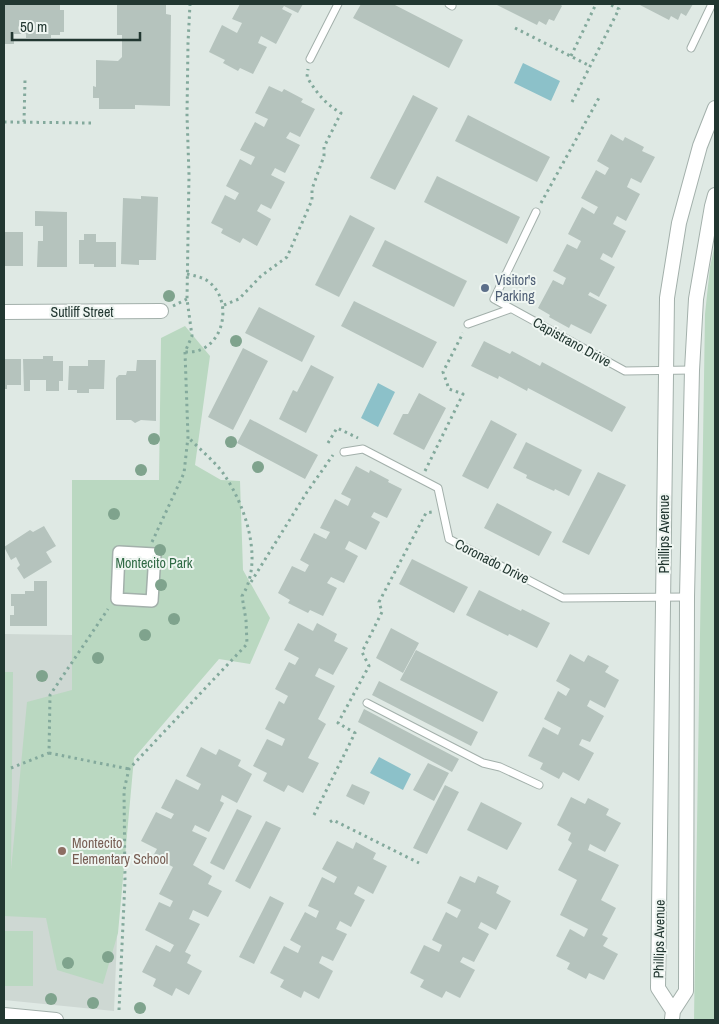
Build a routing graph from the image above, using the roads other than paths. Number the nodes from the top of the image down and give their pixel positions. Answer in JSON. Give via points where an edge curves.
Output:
{"nodes":[{"id":1,"x":338,"y":4,"type":"edge"},
{"id":2,"x":712,"y":4,"type":"edge"},
{"id":3,"x":691,"y":48,"type":"dead end"},
{"id":4,"x":310,"y":59,"type":"road end"},
{"id":5,"x":715,"y":108,"type":"edge"},
{"id":6,"x":715,"y":195,"type":"edge"},
{"id":7,"x":536,"y":212,"type":"road end"},
{"id":8,"x":510,"y":308,"type":"junction"},
{"id":9,"x":161,"y":311,"type":"dead end"},
{"id":10,"x":4,"y":312,"type":"edge"},
{"id":11,"x":468,"y":324,"type":"road end"},
{"id":12,"x":666,"y":370,"type":"junction"},
{"id":13,"x":692,"y":370,"type":"junction"},
{"id":14,"x":344,"y":452,"type":"road end"},
{"id":15,"x":664,"y":597,"type":"junction"},
{"id":16,"x":687,"y":597,"type":"junction"},
{"id":17,"x":117,"y":599,"type":"joint"},
{"id":18,"x":367,"y":703,"type":"dead end"},
{"id":19,"x":539,"y":785,"type":"dead end"},
{"id":20,"x":4,"y":1015,"type":"edge"},
{"id":21,"x":673,"y":1016,"type":"edge"},
{"id":22,"x":56,"y":1020,"type":"edge"}],
"edges":[{"from":1,"to":4,"type":"lane"},
{"from":2,"to":3,"type":"lane"},
{"from":5,"to":12,"type":"street","name":"Phillips Avenue","via":[[700,146],[679,223],[667,298]]},
{"from":6,"to":13,"type":"street","name":"Phillips Avenue","via":[[696,300]]},
{"from":7,"to":8,"type":"lane","name":"Capistrano Drive","via":[[493,299]]},
{"from":8,"to":11,"type":"lane"},
{"from":8,"to":12,"type":"lane","name":"Capistrano Drive","via":[[625,371]]},
{"from":9,"to":10,"type":"street","name":"Sutliff Street"},
{"from":12,"to":13,"type":"lane","name":"Capistrano Drive"},
{"from":12,"to":15,"type":"street","name":"Phillips Avenue"},
{"from":13,"to":16,"type":"street","name":"Phillips Avenue"},
{"from":14,"to":15,"type":"lane","name":"Coronado Drive","via":[[363,449],[438,488],[449,539],[563,598]]},
{"from":15,"to":16,"type":"lane","name":"Coronado Drive"},
{"from":15,"to":21,"type":"street","name":"Phillips Avenue","via":[[658,988]]},
{"from":16,"to":21,"type":"street","name":"Phillips Avenue","via":[[686,991]]},
{"from":17,"to":17,"type":"street","via":[[120,552],[155,554],[152,601]]},
{"from":18,"to":19,"type":"lane","via":[[483,763]]},
{"from":20,"to":22,"type":"street"}]}
